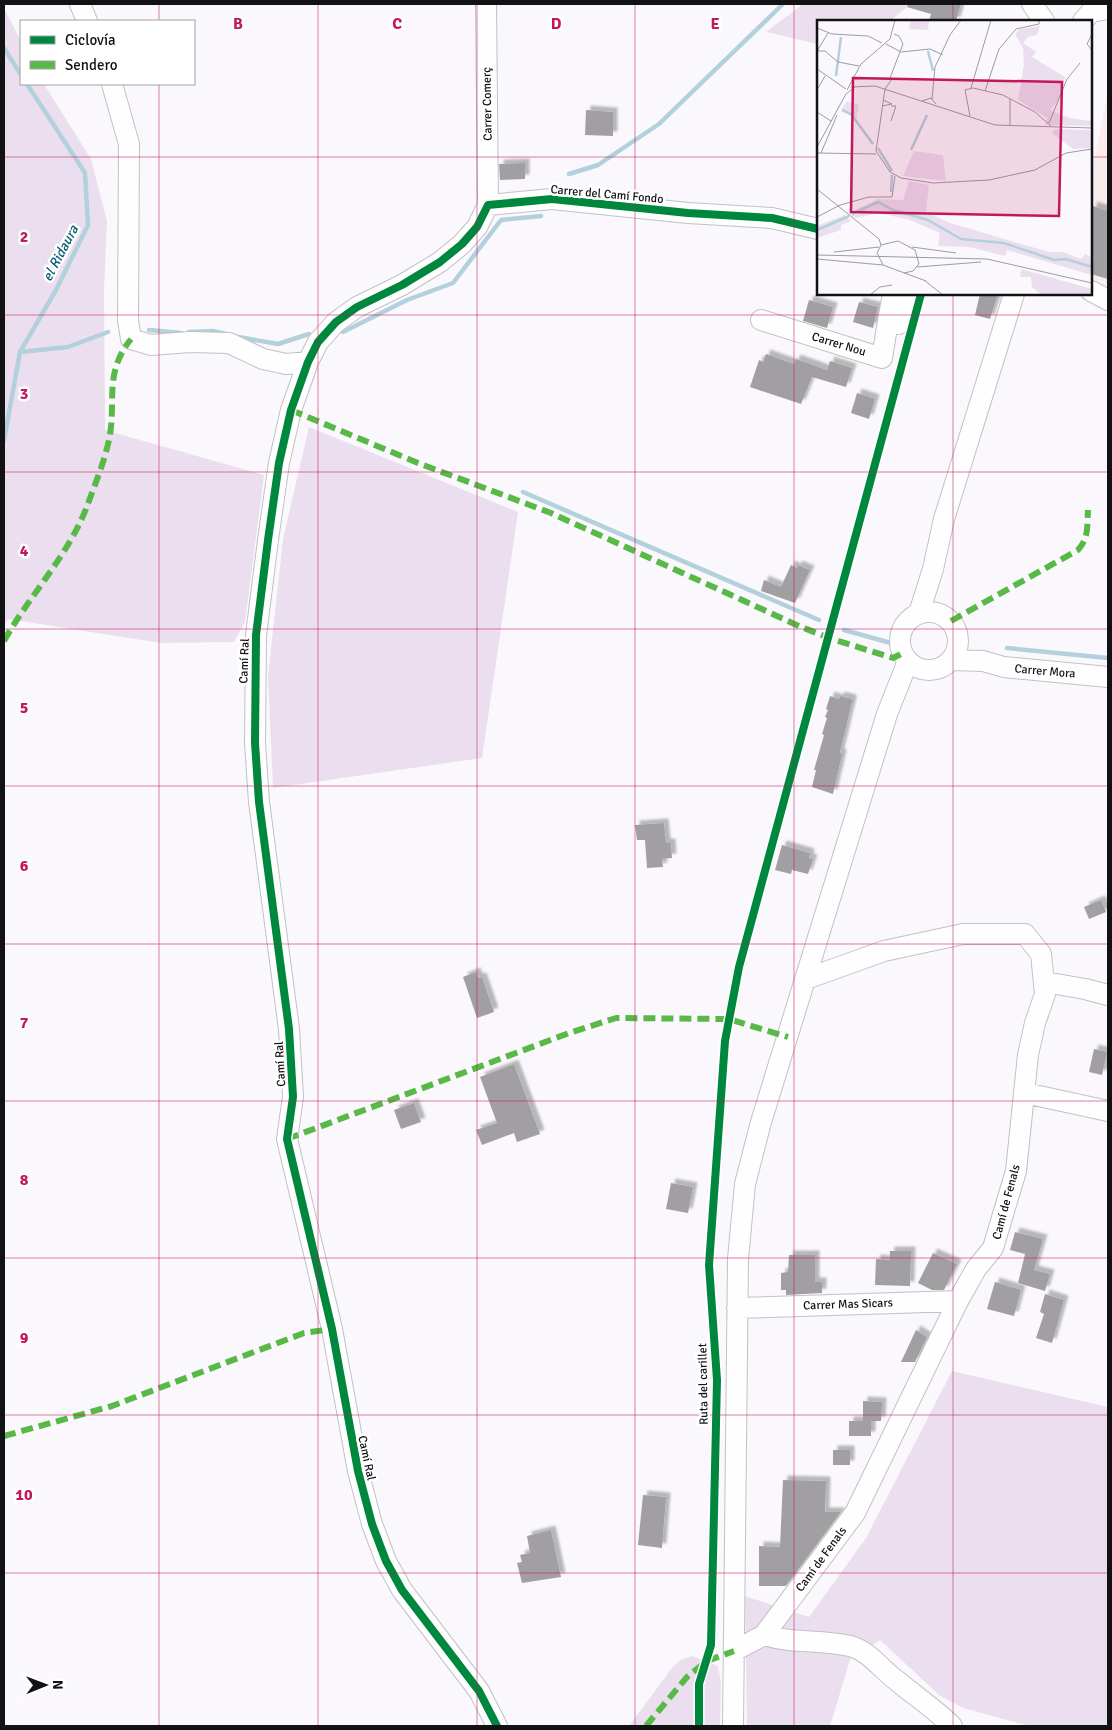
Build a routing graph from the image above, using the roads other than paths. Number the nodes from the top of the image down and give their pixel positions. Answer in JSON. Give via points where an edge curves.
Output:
{"nodes":[{"id":1,"x":80,"y":4,"type":"edge"},
{"id":2,"x":486,"y":4,"type":"edge"},
{"id":3,"x":1032,"y":4,"type":"edge"},
{"id":4,"x":1042,"y":4,"type":"edge"},
{"id":5,"x":1108,"y":9,"type":"edge"},
{"id":6,"x":87,"y":20,"type":"edge"},
{"id":7,"x":1044,"y":20,"type":"edge"},
{"id":8,"x":1045,"y":20,"type":"edge"},
{"id":9,"x":1084,"y":20,"type":"edge"},
{"id":10,"x":112,"y":85,"type":"edge"},
{"id":11,"x":488,"y":205,"type":"junction"},
{"id":12,"x":817,"y":228,"type":"edge"},
{"id":13,"x":1092,"y":292,"type":"edge"},
{"id":14,"x":893,"y":295,"type":"edge"},
{"id":15,"x":913,"y":295,"type":"edge"},
{"id":16,"x":1014,"y":295,"type":"edge"},
{"id":17,"x":1108,"y":300,"type":"edge"},
{"id":18,"x":761,"y":320,"type":"dead end"},
{"id":19,"x":888,"y":321,"type":"junction"},
{"id":20,"x":308,"y":362,"type":"junction"},
{"id":21,"x":933,"y":569,"type":"junction"},
{"id":22,"x":919,"y":614,"type":"junction"},
{"id":23,"x":940,"y":614,"type":"junction"},
{"id":24,"x":958,"y":637,"type":"junction"},
{"id":25,"x":908,"y":660,"type":"junction"},
{"id":26,"x":952,"y":660,"type":"junction"},
{"id":27,"x":983,"y":661,"type":"junction"},
{"id":28,"x":927,"y":670,"type":"junction"},
{"id":29,"x":1108,"y":677,"type":"edge"},
{"id":30,"x":887,"y":714,"type":"junction"},
{"id":31,"x":806,"y":979,"type":"junction"},
{"id":32,"x":1045,"y":982,"type":"junction"},
{"id":33,"x":1108,"y":995,"type":"edge"},
{"id":34,"x":1025,"y":1093,"type":"junction"},
{"id":35,"x":1108,"y":1111,"type":"edge"},
{"id":36,"x":958,"y":1301,"type":"junction"},
{"id":37,"x":737,"y":1308,"type":"junction"},
{"id":38,"x":764,"y":1635,"type":"junction"},
{"id":39,"x":734,"y":1651,"type":"junction"},
{"id":40,"x":496,"y":1726,"type":"edge"},
{"id":41,"x":733,"y":1726,"type":"edge"},
{"id":42,"x":952,"y":1726,"type":"edge"}],
"edges":[{"from":1,"to":6,"type":"street"},
{"from":2,"to":11,"type":"street","name":"Carrer Comerç"},
{"from":3,"to":7,"type":"street"},
{"from":4,"to":8,"type":"street"},
{"from":5,"to":9,"type":"street","via":[[1091,12]]},
{"from":10,"to":20,"type":"street","via":[[130,144],[128,320],[131,339],[151,345],[229,344],[263,359],[286,364]]},
{"from":11,"to":12,"type":"street","name":"Carrer del Camí Fondo","via":[[552,199],[688,214],[772,218]]},
{"from":11,"to":20,"type":"street","via":[[477,227],[462,244],[402,285],[356,306],[318,342]]},
{"from":13,"to":17,"type":"street"},
{"from":14,"to":19,"type":"street"},
{"from":15,"to":19,"type":"street","via":[[900,324]]},
{"from":16,"to":21,"type":"street","via":[[944,520]]},
{"from":18,"to":19,"type":"street","name":"Carrer Nou","via":[[882,358]]},
{"from":20,"to":40,"type":"street","name":"Camí Ral","via":[[291,410],[279,463],[256,636],[255,742],[259,802],[289,1030],[293,1097],[287,1139],[332,1329],[358,1471],[372,1524],[386,1561],[402,1590],[479,1691]]},
{"from":21,"to":22,"type":"street"},
{"from":21,"to":23,"type":"street"},
{"from":22,"to":23,"type":"street"},
{"from":22,"to":25,"type":"street","via":[[910,619],[902,632],[901,648]]},
{"from":23,"to":24,"type":"street","via":[[954,624]]},
{"from":24,"to":26,"type":"street","via":[[957,651]]},
{"from":24,"to":27,"type":"street","name":"Carrer Mora"},
{"from":25,"to":28,"type":"street"},
{"from":25,"to":30,"type":"street"},
{"from":26,"to":27,"type":"street","name":"Carrer Mora"},
{"from":26,"to":28,"type":"street","via":[[938,669]]},
{"from":27,"to":29,"type":"street","name":"Carrer Mora","via":[[1004,667]]},
{"from":28,"to":30,"type":"street"},
{"from":30,"to":31,"type":"street"},
{"from":31,"to":32,"type":"street","name":"Camí de Fenals","via":[[884,951],[963,934],[1025,934],[1041,954]]},
{"from":31,"to":37,"type":"street","via":[[745,1184]]},
{"from":32,"to":33,"type":"street"},
{"from":32,"to":34,"type":"street","name":"Camí de Fenals","via":[[1045,994],[1028,1055]]},
{"from":34,"to":35,"type":"street"},
{"from":34,"to":36,"type":"street","name":"Camí de Fenals","via":[[1016,1171],[1006,1210],[993,1248],[976,1269]]},
{"from":36,"to":37,"type":"street","name":"Carrer Mas Sicars"},
{"from":36,"to":38,"type":"street","name":"Camí de Fenals","via":[[855,1513]]},
{"from":37,"to":39,"type":"street"},
{"from":38,"to":39,"type":"street","name":"Camí de Fenals"},
{"from":38,"to":42,"type":"street","via":[[784,1641],[824,1641],[852,1647],[872,1658]]},
{"from":39,"to":41,"type":"street"}]}
